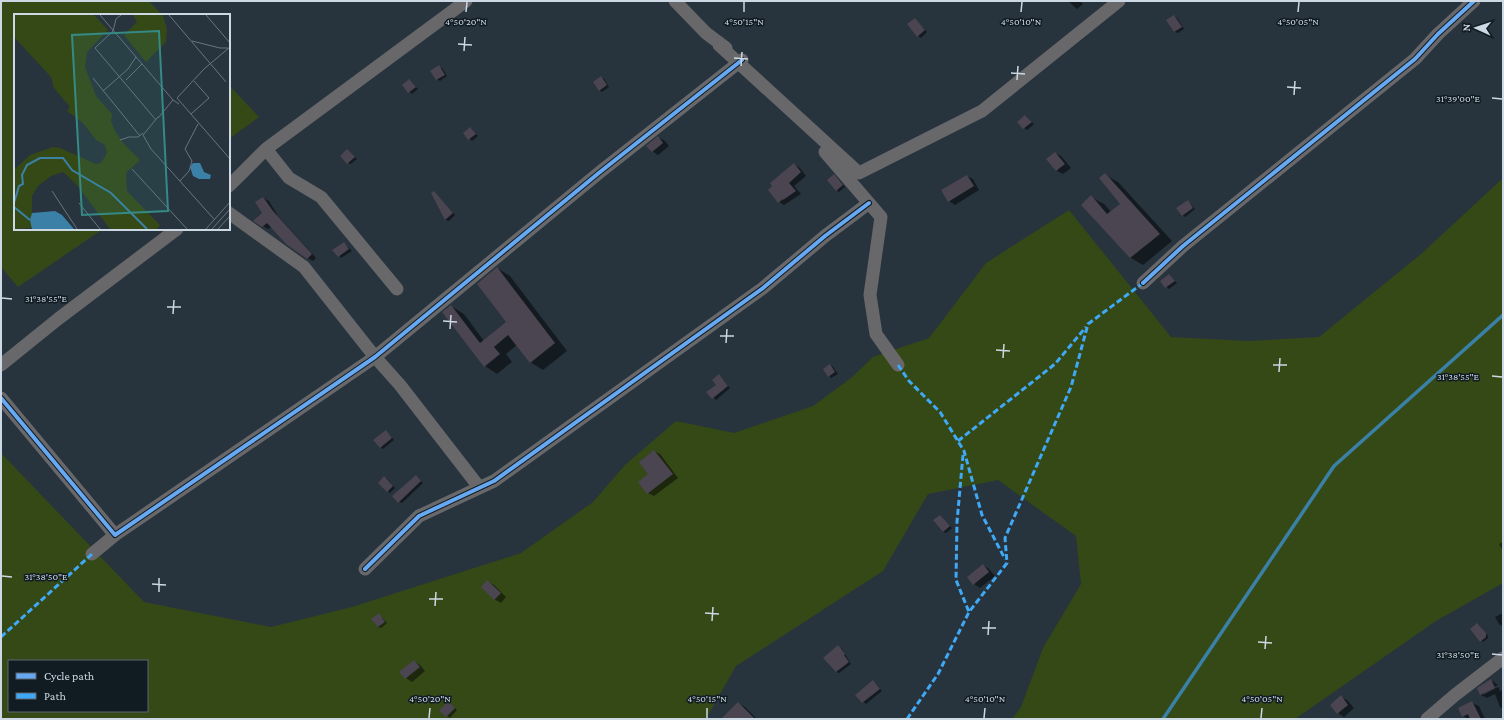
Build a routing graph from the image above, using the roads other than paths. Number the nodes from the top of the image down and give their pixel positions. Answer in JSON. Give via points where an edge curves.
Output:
{"nodes":[{"id":1,"x":466,"y":1,"type":"edge"},
{"id":2,"x":675,"y":1,"type":"edge"},
{"id":3,"x":1120,"y":1,"type":"edge"},
{"id":4,"x":1474,"y":1,"type":"edge"},
{"id":5,"x":719,"y":45,"type":"dead end"},
{"id":6,"x":742,"y":60,"type":"junction"},
{"id":7,"x":266,"y":149,"type":"junction"},
{"id":8,"x":230,"y":185,"type":"edge"},
{"id":9,"x":869,"y":203,"type":"junction"},
{"id":10,"x":230,"y":214,"type":"edge"},
{"id":11,"x":176,"y":230,"type":"edge"},
{"id":12,"x":1143,"y":283,"type":"dead end"},
{"id":13,"x":397,"y":289,"type":"dead end"},
{"id":14,"x":375,"y":357,"type":"junction"},
{"id":15,"x":1,"y":365,"type":"edge"},
{"id":16,"x":898,"y":365,"type":"dead end"},
{"id":17,"x":1,"y":398,"type":"edge"},
{"id":18,"x":479,"y":487,"type":"junction"},
{"id":19,"x":115,"y":535,"type":"junction"},
{"id":20,"x":92,"y":554,"type":"dead end"},
{"id":21,"x":366,"y":569,"type":"dead end"},
{"id":22,"x":1503,"y":658,"type":"edge"},
{"id":23,"x":1427,"y":719,"type":"edge"}],
"edges":[{"from":1,"to":7,"type":"street"},
{"from":2,"to":6,"type":"street","via":[[706,33]]},
{"from":3,"to":5,"type":"street","via":[[982,110],[859,173]]},
{"from":4,"to":12,"type":"street","via":[[1415,59],[1183,246]]},
{"from":6,"to":9,"type":"street"},
{"from":6,"to":14,"type":"street","via":[[600,172]]},
{"from":7,"to":8,"type":"street"},
{"from":7,"to":13,"type":"street","via":[[288,178],[321,198]]},
{"from":9,"to":16,"type":"street","via":[[881,217],[870,295],[876,334]]},
{"from":9,"to":18,"type":"street","via":[[763,288],[494,480]]},
{"from":10,"to":14,"type":"street","via":[[304,267]]},
{"from":11,"to":15,"type":"street"},
{"from":14,"to":18,"type":"street","via":[[400,385]]},
{"from":14,"to":19,"type":"street"},
{"from":17,"to":19,"type":"street"},
{"from":18,"to":21,"type":"street","via":[[419,516]]},
{"from":19,"to":20,"type":"street"},
{"from":22,"to":23,"type":"street"}]}
